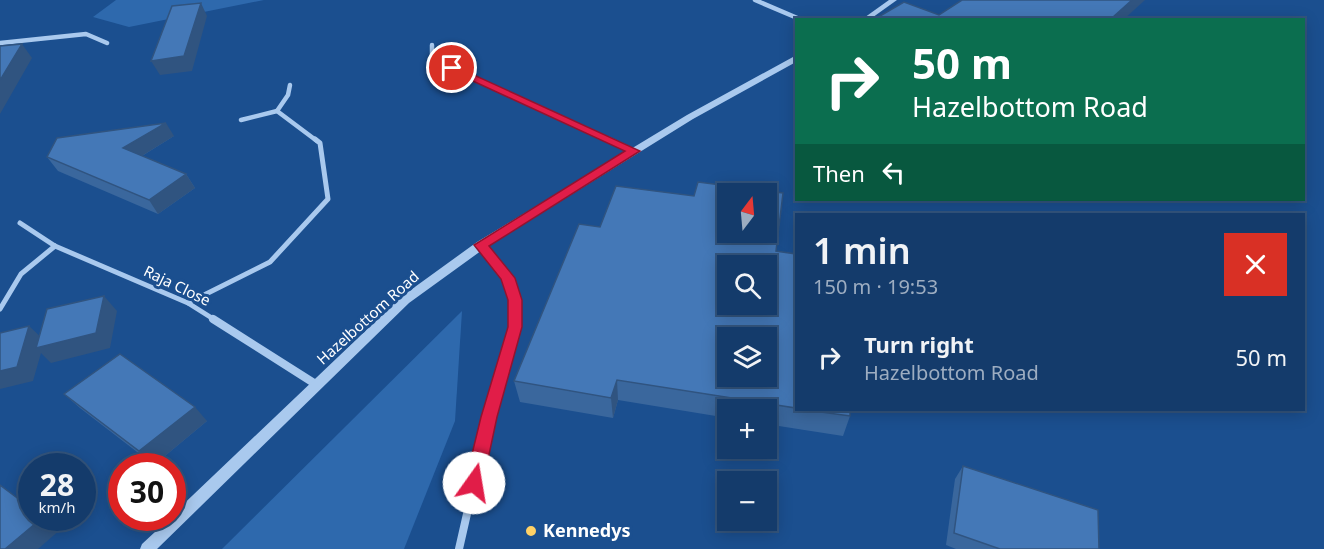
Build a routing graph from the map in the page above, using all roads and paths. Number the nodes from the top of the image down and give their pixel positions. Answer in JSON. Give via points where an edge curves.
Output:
{"nodes":[{"id":1,"x":755,"y":0,"type":"edge"},
{"id":2,"x":894,"y":0,"type":"edge"},
{"id":3,"x":797,"y":18,"type":"edge"},
{"id":4,"x":867,"y":18,"type":"edge"},
{"id":5,"x":0,"y":43,"type":"edge"},
{"id":6,"x":107,"y":43,"type":"dead end"},
{"id":7,"x":432,"y":45,"type":"dead end"},
{"id":8,"x":795,"y":60,"type":"edge"},
{"id":9,"x":290,"y":85,"type":"dead end"},
{"id":10,"x":277,"y":111,"type":"junction"},
{"id":11,"x":241,"y":120,"type":"dead end"},
{"id":12,"x":634,"y":151,"type":"junction"},
{"id":13,"x":20,"y":223,"type":"dead end"},
{"id":14,"x":481,"y":245,"type":"junction"},
{"id":15,"x":55,"y":246,"type":"junction"},
{"id":16,"x":188,"y":303,"type":"junction"},
{"id":17,"x":0,"y":309,"type":"edge"},
{"id":18,"x":317,"y":385,"type":"junction"},
{"id":19,"x":147,"y":549,"type":"edge"},
{"id":20,"x":459,"y":549,"type":"edge"}],
"edges":[{"from":1,"to":3,"type":"street"},
{"from":2,"to":4,"type":"street"},
{"from":5,"to":6,"type":"street","via":[[86,34]]},
{"from":7,"to":12,"type":"street","via":[[432,59]]},
{"from":8,"to":12,"type":"street","name":"Hazelbottom Road"},
{"from":9,"to":10,"type":"street"},
{"from":10,"to":11,"type":"street"},
{"from":10,"to":16,"type":"street","via":[[320,143],[328,199],[270,262]]},
{"from":12,"to":14,"type":"street","name":"Hazelbottom Road"},
{"from":13,"to":15,"type":"street","name":"Raja Close"},
{"from":14,"to":18,"type":"street","name":"Hazelbottom Road","via":[[405,300]]},
{"from":14,"to":20,"type":"street","via":[[508,278],[515,300],[515,327],[489,417]]},
{"from":15,"to":16,"type":"street","name":"Raja Close"},
{"from":15,"to":17,"type":"street","via":[[21,274]]},
{"from":16,"to":18,"type":"street","name":"Raja Close"},
{"from":18,"to":19,"type":"street","name":"Hazelbottom Road"}]}
